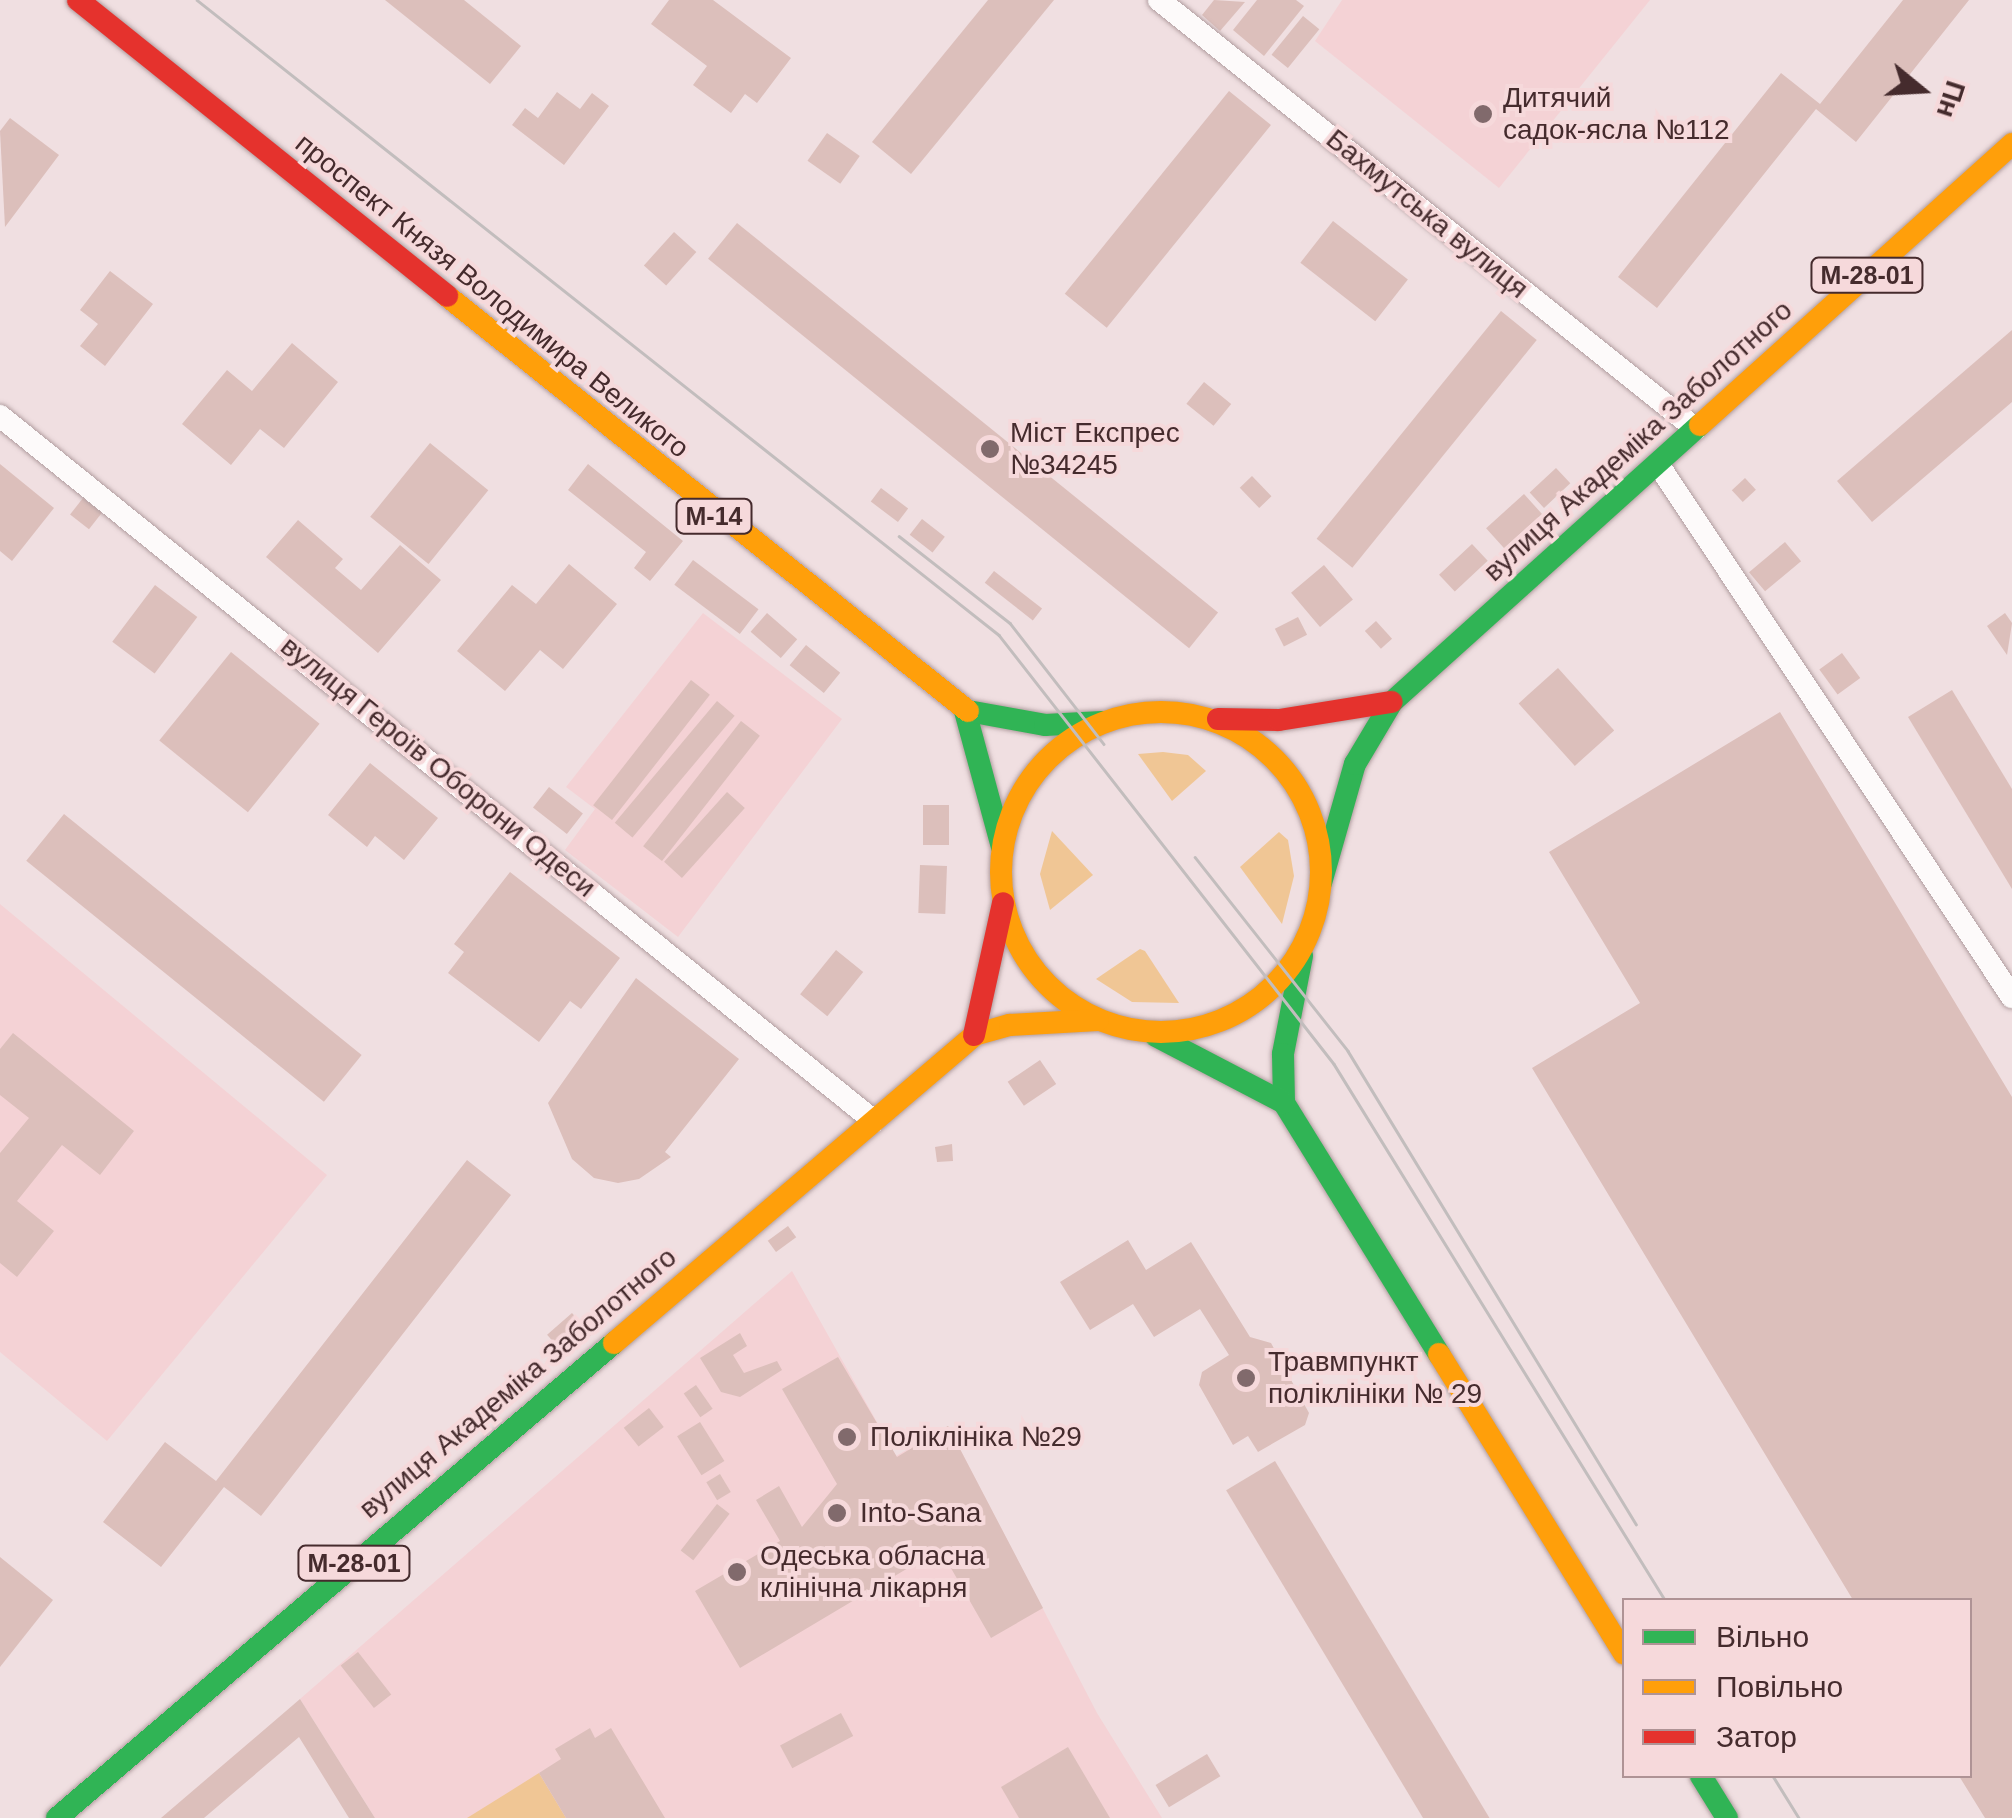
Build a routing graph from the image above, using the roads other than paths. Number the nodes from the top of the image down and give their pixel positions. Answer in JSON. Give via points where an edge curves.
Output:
{"nodes":[{"id":1,"x":78,"y":0,"type":"edge"},
{"id":2,"x":1159,"y":0,"type":"edge"},
{"id":3,"x":2012,"y":144,"type":"edge"},
{"id":4,"x":0,"y":416,"type":"edge"},
{"id":5,"x":1696,"y":429,"type":"junction"},
{"id":6,"x":1658,"y":464,"type":"junction"},
{"id":7,"x":1392,"y":702,"type":"junction"},
{"id":8,"x":964,"y":711,"type":"junction"},
{"id":9,"x":1211,"y":719,"type":"junction"},
{"id":10,"x":1102,"y":722,"type":"junction"},
{"id":11,"x":1002,"y":847,"type":"junction"},
{"id":12,"x":1321,"y":883,"type":"junction"},
{"id":13,"x":1004,"y":902,"type":"junction"},
{"id":14,"x":1310,"y":932,"type":"junction"},
{"id":15,"x":2012,"y":997,"type":"edge"},
{"id":16,"x":1098,"y":1020,"type":"junction"},
{"id":17,"x":1147,"y":1032,"type":"junction"},
{"id":18,"x":974,"y":1035,"type":"junction"},
{"id":19,"x":1284,"y":1104,"type":"junction"},
{"id":20,"x":874,"y":1121,"type":"junction"},
{"id":21,"x":1622,"y":1651,"type":"edge"},
{"id":22,"x":1702,"y":1778,"type":"edge"},
{"id":23,"x":57,"y":1818,"type":"edge"},
{"id":24,"x":1727,"y":1818,"type":"edge"}],
"edges":[{"from":1,"to":8,"type":"main road","name":"проспект Князя Володимира Великого","number":"М-14"},
{"from":2,"to":5,"type":"street","name":"Бахмутська вулиця"},
{"from":3,"to":5,"type":"main road","name":"вулиця Академіка Заболотного","number":"М-28-01"},
{"from":4,"to":20,"type":"street","name":"вулиця Героїв Оборони Одеси"},
{"from":5,"to":6,"type":"main road","name":"вулиця Академіка Заболотного","number":"М-28-01"},
{"from":6,"to":7,"type":"main road","name":"вулиця Академіка Заболотного","number":"М-28-01"},
{"from":6,"to":15,"type":"street"},
{"from":7,"to":9,"type":"main road","via":[[1279,720]]},
{"from":7,"to":12,"type":"main road","name":"вулиця Академіка Заболотного","number":"М-28-01","via":[[1354,764]]},
{"from":8,"to":10,"type":"main road","name":"проспект Князя Володимира Великого","number":"М-14","via":[[1044,725]]},
{"from":8,"to":11,"type":"main road","number":"М-14"},
{"from":9,"to":10,"type":"main road","number":"М-14","via":[[1175,712]]},
{"from":9,"to":12,"type":"main road","number":"М-14","via":[[1258,744],[1294,782],[1316,830]]},
{"from":10,"to":11,"type":"main road","number":"М-14","via":[[1043,763],[1016,802]]},
{"from":11,"to":13,"type":"main road","number":"М-14"},
{"from":12,"to":14,"type":"main road","number":"М-14"},
{"from":13,"to":16,"type":"main road","number":"М-14","via":[[1021,951],[1043,978]]},
{"from":13,"to":18,"type":"main road"},
{"from":14,"to":17,"type":"main road","number":"М-14","via":[[1276,985],[1238,1013],[1194,1030]]},
{"from":14,"to":19,"type":"main road","number":"М-14","via":[[1290,1004]]},
{"from":16,"to":17,"type":"main road","number":"М-14"},
{"from":16,"to":18,"type":"main road","name":"вулиця Академіка Заболотного","number":"М-28-01"},
{"from":17,"to":19,"type":"main road","number":"М-14","via":[[1204,1055]]},
{"from":18,"to":20,"type":"main road","name":"вулиця Академіка Заболотного","number":"М-28-01"},
{"from":19,"to":21,"type":"main road","number":"М-14"},
{"from":20,"to":23,"type":"main road","name":"вулиця Академіка Заболотного","number":"М-28-01"},
{"from":22,"to":24,"type":"main road"}]}
